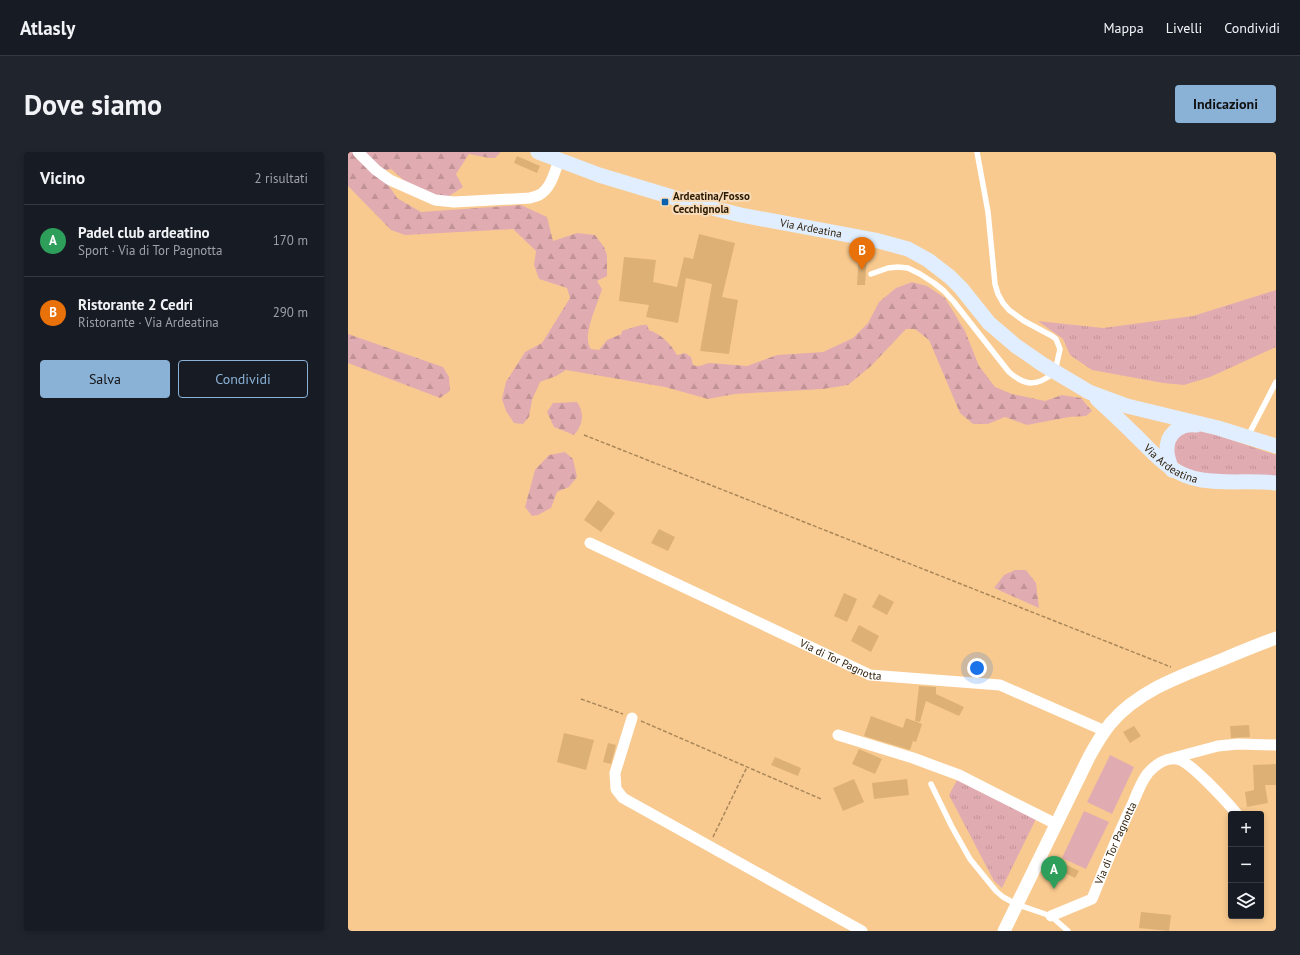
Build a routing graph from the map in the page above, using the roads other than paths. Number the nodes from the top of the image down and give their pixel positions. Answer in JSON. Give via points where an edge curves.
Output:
{"nodes":[{"id":1,"x":358,"y":152,"type":"edge"},
{"id":2,"x":538,"y":152,"type":"edge"},
{"id":3,"x":977,"y":152,"type":"edge"},
{"id":4,"x":559,"y":160,"type":"junction"},
{"id":5,"x":871,"y":274,"type":"dead end"},
{"id":6,"x":1055,"y":372,"type":"junction"},
{"id":7,"x":1276,"y":382,"type":"edge"},
{"id":8,"x":1089,"y":392,"type":"junction"},
{"id":9,"x":1218,"y":428,"type":"junction"},
{"id":10,"x":1248,"y":437,"type":"junction"},
{"id":11,"x":1273,"y":446,"type":"edge"},
{"id":12,"x":1172,"y":470,"type":"junction"},
{"id":13,"x":1276,"y":483,"type":"edge"},
{"id":14,"x":590,"y":543,"type":"dead end"},
{"id":15,"x":1276,"y":638,"type":"edge"},
{"id":16,"x":632,"y":718,"type":"road end"},
{"id":17,"x":1104,"y":731,"type":"junction"},
{"id":18,"x":838,"y":735,"type":"dead end"},
{"id":19,"x":1276,"y":745,"type":"edge"},
{"id":20,"x":1170,"y":759,"type":"junction"},
{"id":21,"x":932,"y":784,"type":"dead end"},
{"id":22,"x":1234,"y":811,"type":"edge"},
{"id":23,"x":1056,"y":824,"type":"junction"},
{"id":24,"x":1016,"y":904,"type":"junction"},
{"id":25,"x":1051,"y":916,"type":"junction"},
{"id":26,"x":862,"y":931,"type":"edge"},
{"id":27,"x":1004,"y":931,"type":"edge"},
{"id":28,"x":1068,"y":931,"type":"edge"}],
"edges":[{"from":1,"to":4,"type":"street","via":[[390,180],[435,200],[454,202],[530,198],[541,194],[547,188]]},
{"from":2,"to":4,"type":"main road","name":"Via Ardeatina"},
{"from":3,"to":6,"type":"lane","via":[[988,212],[998,294],[1009,310],[1056,339],[1060,349]]},
{"from":4,"to":6,"type":"main road","name":"Via Ardeatina","via":[[622,183],[710,208],[908,249],[928,260],[953,280],[1005,338]]},
{"from":5,"to":6,"type":"lane","via":[[888,268],[908,268],[934,283],[954,302],[1015,378],[1031,384],[1039,383]]},
{"from":6,"to":8,"type":"main road","name":"Via Ardeatina"},
{"from":7,"to":10,"type":"lane"},
{"from":8,"to":9,"type":"main road","name":"Via Ardeatina","via":[[1132,408]]},
{"from":8,"to":12,"type":"main road","name":"Via Ardeatina"},
{"from":9,"to":10,"type":"main road","name":"Via Ardeatina"},
{"from":9,"to":12,"type":"main road","via":[[1187,424],[1176,430],[1171,435],[1167,449]]},
{"from":10,"to":11,"type":"main road","name":"Via Ardeatina"},
{"from":12,"to":13,"type":"main road","name":"Via Ardeatina","via":[[1188,477],[1207,480]]},
{"from":14,"to":17,"type":"street","name":"Via di Tor Pagnotta","via":[[870,676],[1000,685]]},
{"from":15,"to":17,"type":"street","via":[[1161,686],[1133,703]]},
{"from":16,"to":26,"type":"street","via":[[615,773],[616,789],[624,798]]},
{"from":17,"to":23,"type":"street"},
{"from":18,"to":23,"type":"street","via":[[959,775]]},
{"from":19,"to":20,"type":"street","name":"Via di Tor Pagnotta","via":[[1227,745]]},
{"from":20,"to":22,"type":"street","via":[[1186,763]]},
{"from":20,"to":25,"type":"street","name":"Via di Tor Pagnotta","via":[[1156,765],[1144,778],[1092,899]]},
{"from":21,"to":24,"type":"lane","via":[[970,859],[996,891]]},
{"from":23,"to":24,"type":"street"},
{"from":24,"to":25,"type":"lane"},
{"from":24,"to":27,"type":"street"},
{"from":25,"to":28,"type":"lane"}]}
